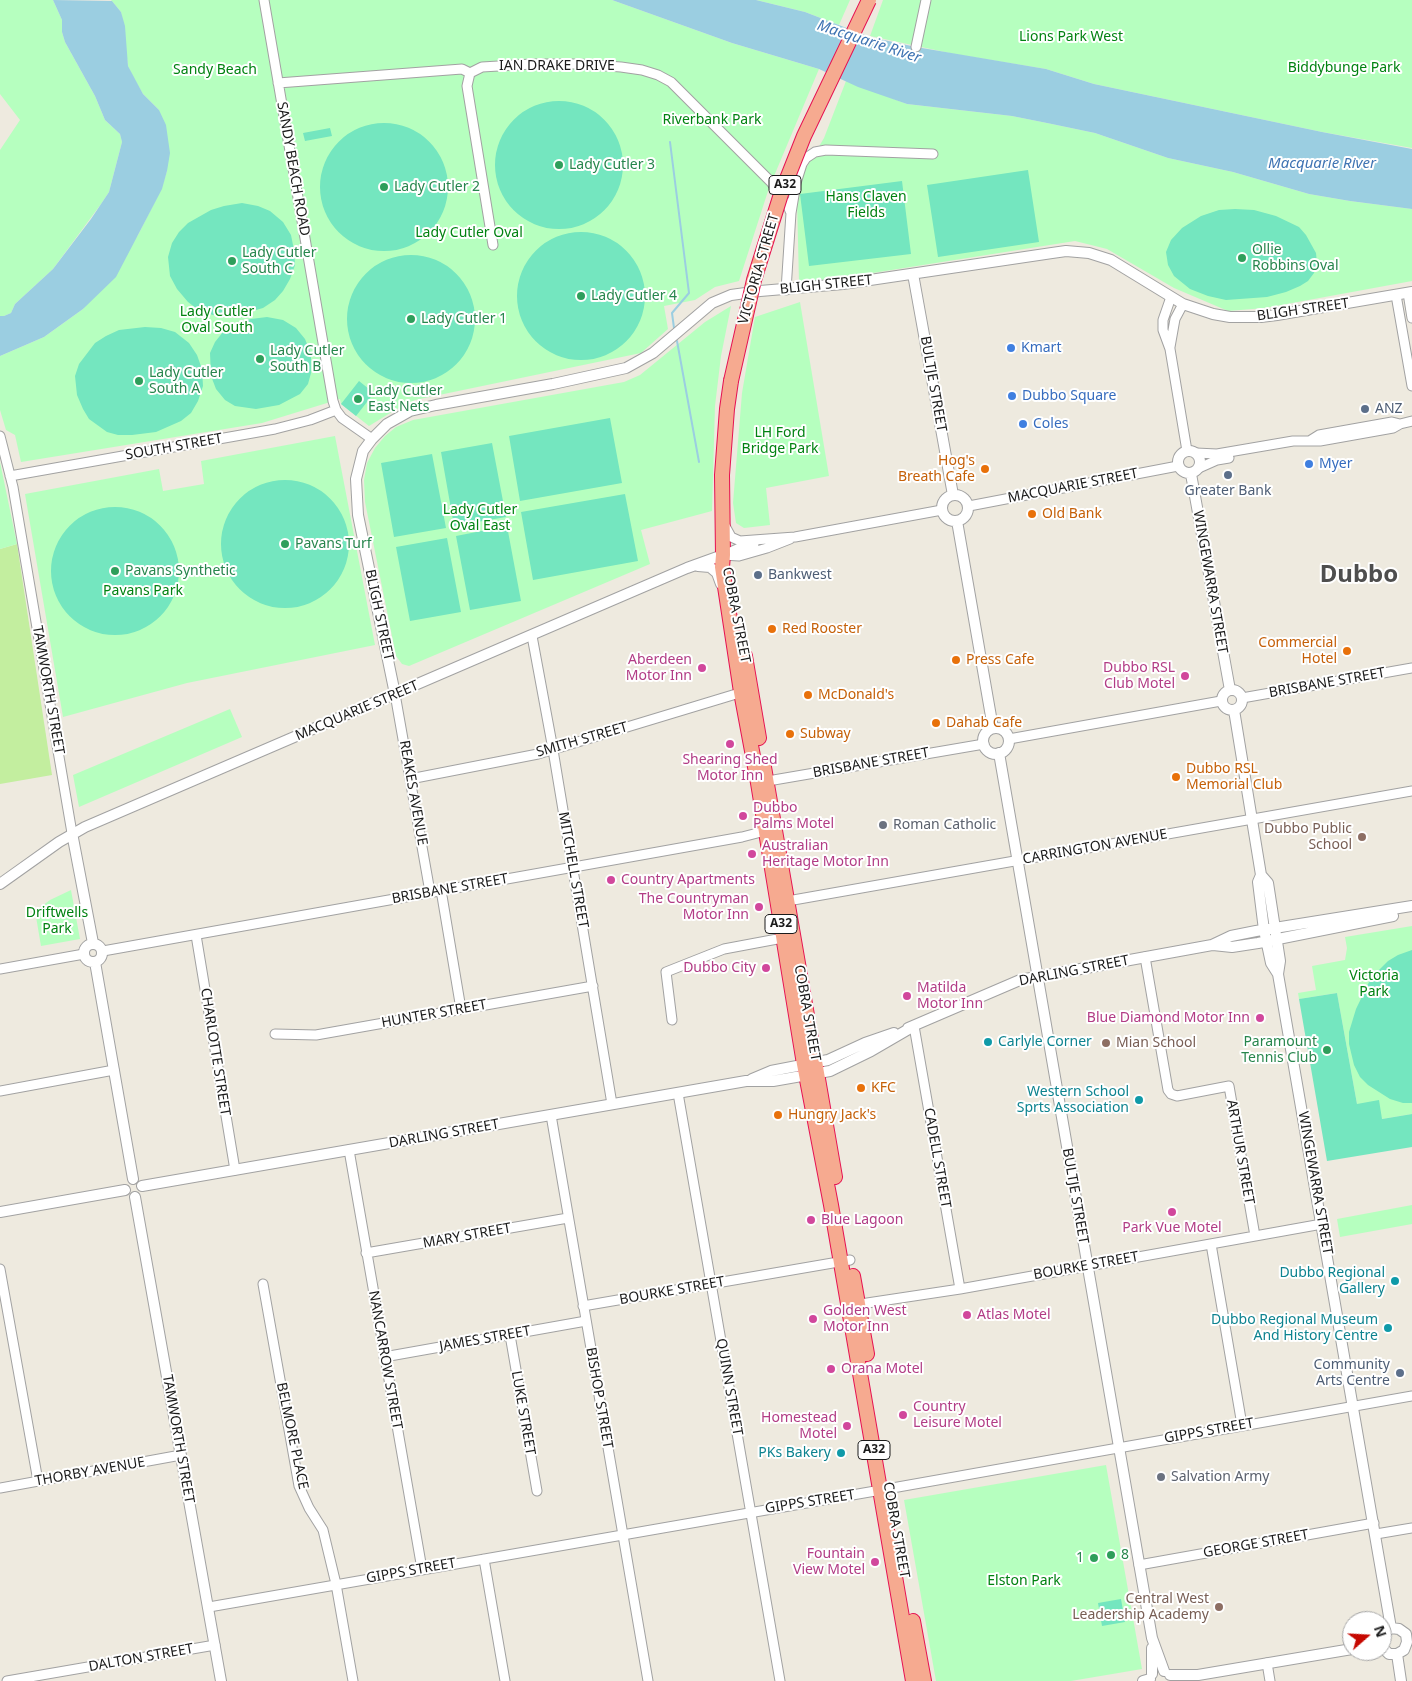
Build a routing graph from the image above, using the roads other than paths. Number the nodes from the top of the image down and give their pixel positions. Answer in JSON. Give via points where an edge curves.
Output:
{"nodes":[{"id":1,"x":264,"y":0,"type":"edge"},
{"id":2,"x":869,"y":0,"type":"edge"},
{"id":3,"x":926,"y":0,"type":"edge"},
{"id":4,"x":916,"y":47,"type":"dead end"},
{"id":5,"x":470,"y":73,"type":"junction"},
{"id":6,"x":278,"y":83,"type":"junction"},
{"id":7,"x":933,"y":154,"type":"dead end"},
{"id":8,"x":791,"y":212,"type":"junction"},
{"id":9,"x":493,"y":245,"type":"dead end"},
{"id":10,"x":913,"y":274,"type":"junction"},
{"id":11,"x":786,"y":290,"type":"junction"},
{"id":12,"x":1410,"y":292,"type":"edge"},
{"id":13,"x":1396,"y":295,"type":"junction"},
{"id":14,"x":1171,"y":297,"type":"junction"},
{"id":15,"x":1183,"y":304,"type":"junction"},
{"id":16,"x":1412,"y":318,"type":"edge"},
{"id":17,"x":1170,"y":349,"type":"junction"},
{"id":18,"x":1412,"y":386,"type":"edge"},
{"id":19,"x":336,"y":410,"type":"junction"},
{"id":20,"x":1412,"y":421,"type":"edge"},
{"id":21,"x":0,"y":436,"type":"edge"},
{"id":22,"x":372,"y":439,"type":"junction"},
{"id":23,"x":1300,"y":442,"type":"junction"},
{"id":24,"x":1192,"y":452,"type":"junction"},
{"id":25,"x":1178,"y":466,"type":"junction"},
{"id":26,"x":1195,"y":471,"type":"junction"},
{"id":27,"x":10,"y":476,"type":"junction"},
{"id":28,"x":953,"y":494,"type":"junction"},
{"id":29,"x":968,"y":506,"type":"junction"},
{"id":30,"x":942,"y":510,"type":"junction"},
{"id":31,"x":722,"y":513,"type":"junction"},
{"id":32,"x":957,"y":521,"type":"junction"},
{"id":33,"x":795,"y":537,"type":"junction"},
{"id":34,"x":779,"y":538,"type":"junction"},
{"id":35,"x":723,"y":555,"type":"junction"},
{"id":36,"x":687,"y":568,"type":"junction"},
{"id":37,"x":726,"y":594,"type":"junction"},
{"id":38,"x":532,"y":636,"type":"junction"},
{"id":39,"x":1412,"y":668,"type":"edge"},
{"id":40,"x":1230,"y":690,"type":"junction"},
{"id":41,"x":746,"y":691,"type":"junction"},
{"id":42,"x":396,"y":694,"type":"junction"},
{"id":43,"x":1242,"y":698,"type":"junction"},
{"id":44,"x":1221,"y":701,"type":"junction"},
{"id":45,"x":1234,"y":710,"type":"junction"},
{"id":46,"x":993,"y":728,"type":"junction"},
{"id":47,"x":1009,"y":739,"type":"junction"},
{"id":48,"x":984,"y":744,"type":"junction"},
{"id":49,"x":553,"y":750,"type":"junction"},
{"id":50,"x":999,"y":753,"type":"junction"},
{"id":51,"x":410,"y":779,"type":"junction"},
{"id":52,"x":762,"y":782,"type":"junction"},
{"id":53,"x":1412,"y":791,"type":"edge"},
{"id":54,"x":771,"y":803,"type":"junction"},
{"id":55,"x":1252,"y":819,"type":"junction"},
{"id":56,"x":766,"y":832,"type":"junction"},
{"id":57,"x":72,"y":834,"type":"junction"},
{"id":58,"x":1017,"y":860,"type":"junction"},
{"id":59,"x":573,"y":867,"type":"junction"},
{"id":60,"x":1261,"y":875,"type":"junction"},
{"id":61,"x":0,"y":884,"type":"edge"},
{"id":62,"x":441,"y":890,"type":"junction"},
{"id":63,"x":430,"y":892,"type":"junction"},
{"id":64,"x":782,"y":902,"type":"junction"},
{"id":65,"x":1412,"y":906,"type":"edge"},
{"id":66,"x":1412,"y":912,"type":"edge"},
{"id":67,"x":1276,"y":928,"type":"junction"},
{"id":68,"x":1264,"y":930,"type":"junction"},
{"id":69,"x":196,"y":935,"type":"junction"},
{"id":70,"x":788,"y":937,"type":"junction"},
{"id":71,"x":1277,"y":939,"type":"junction"},
{"id":72,"x":1266,"y":942,"type":"junction"},
{"id":73,"x":92,"y":943,"type":"junction"},
{"id":74,"x":1212,"y":945,"type":"junction"},
{"id":75,"x":103,"y":951,"type":"junction"},
{"id":76,"x":84,"y":954,"type":"junction"},
{"id":77,"x":1145,"y":957,"type":"junction"},
{"id":78,"x":95,"y":962,"type":"junction"},
{"id":79,"x":0,"y":969,"type":"edge"},
{"id":80,"x":1278,"y":974,"type":"junction"},
{"id":81,"x":1037,"y":976,"type":"junction"},
{"id":82,"x":593,"y":986,"type":"junction"},
{"id":83,"x":461,"y":1009,"type":"junction"},
{"id":84,"x":672,"y":1020,"type":"dead end"},
{"id":85,"x":914,"y":1026,"type":"junction"},
{"id":86,"x":275,"y":1034,"type":"dead end"},
{"id":87,"x":811,"y":1069,"type":"junction"},
{"id":88,"x":114,"y":1070,"type":"junction"},
{"id":89,"x":0,"y":1091,"type":"edge"},
{"id":90,"x":678,"y":1093,"type":"junction"},
{"id":91,"x":612,"y":1104,"type":"junction"},
{"id":92,"x":551,"y":1115,"type":"junction"},
{"id":93,"x":349,"y":1150,"type":"junction"},
{"id":94,"x":235,"y":1170,"type":"junction"},
{"id":95,"x":132,"y":1179,"type":"junction"},
{"id":96,"x":142,"y":1186,"type":"junction"},
{"id":97,"x":125,"y":1190,"type":"junction"},
{"id":98,"x":135,"y":1197,"type":"junction"},
{"id":99,"x":0,"y":1212,"type":"edge"},
{"id":100,"x":568,"y":1218,"type":"junction"},
{"id":101,"x":1322,"y":1224,"type":"junction"},
{"id":102,"x":1255,"y":1236,"type":"junction"},
{"id":103,"x":1211,"y":1244,"type":"junction"},
{"id":104,"x":366,"y":1254,"type":"junction"},
{"id":105,"x":846,"y":1260,"type":"junction"},
{"id":106,"x":1087,"y":1266,"type":"junction"},
{"id":107,"x":0,"y":1269,"type":"edge"},
{"id":108,"x":263,"y":1284,"type":"dead end"},
{"id":109,"x":711,"y":1284,"type":"junction"},
{"id":110,"x":960,"y":1288,"type":"junction"},
{"id":111,"x":854,"y":1305,"type":"junction"},
{"id":112,"x":583,"y":1306,"type":"junction"},
{"id":113,"x":586,"y":1321,"type":"junction"},
{"id":114,"x":510,"y":1335,"type":"junction"},
{"id":115,"x":384,"y":1357,"type":"junction"},
{"id":116,"x":1412,"y":1396,"type":"edge"},
{"id":117,"x":1353,"y":1407,"type":"junction"},
{"id":118,"x":1242,"y":1425,"type":"junction"},
{"id":119,"x":1119,"y":1447,"type":"junction"},
{"id":120,"x":181,"y":1455,"type":"junction"},
{"id":121,"x":38,"y":1481,"type":"junction"},
{"id":122,"x":0,"y":1488,"type":"edge"},
{"id":123,"x":885,"y":1490,"type":"junction"},
{"id":124,"x":537,"y":1491,"type":"dead end"},
{"id":125,"x":751,"y":1512,"type":"junction"},
{"id":126,"x":1412,"y":1528,"type":"edge"},
{"id":127,"x":1375,"y":1529,"type":"junction"},
{"id":128,"x":622,"y":1534,"type":"junction"},
{"id":129,"x":484,"y":1559,"type":"junction"},
{"id":130,"x":1139,"y":1564,"type":"junction"},
{"id":131,"x":422,"y":1569,"type":"junction"},
{"id":132,"x":336,"y":1584,"type":"junction"},
{"id":133,"x":209,"y":1607,"type":"junction"},
{"id":134,"x":1388,"y":1611,"type":"edge"},
{"id":135,"x":1392,"y":1628,"type":"edge"},
{"id":136,"x":1152,"y":1638,"type":"junction"},
{"id":137,"x":1410,"y":1638,"type":"edge"},
{"id":138,"x":215,"y":1646,"type":"junction"},
{"id":139,"x":1342,"y":1651,"type":"edge"},
{"id":140,"x":1392,"y":1654,"type":"edge"},
{"id":141,"x":1397,"y":1654,"type":"junction"},
{"id":142,"x":1267,"y":1663,"type":"junction"},
{"id":143,"x":1198,"y":1675,"type":"junction"},
{"id":144,"x":1168,"y":1676,"type":"edge"},
{"id":145,"x":1149,"y":1679,"type":"edge"},
{"id":146,"x":7,"y":1681,"type":"edge"},
{"id":147,"x":221,"y":1681,"type":"edge"},
{"id":148,"x":352,"y":1681,"type":"edge"},
{"id":149,"x":505,"y":1681,"type":"edge"},
{"id":150,"x":648,"y":1681,"type":"edge"},
{"id":151,"x":780,"y":1681,"type":"edge"},
{"id":152,"x":913,"y":1681,"type":"edge"},
{"id":153,"x":924,"y":1681,"type":"edge"},
{"id":154,"x":1183,"y":1681,"type":"edge"},
{"id":155,"x":1270,"y":1681,"type":"edge"},
{"id":156,"x":1401,"y":1681,"type":"edge"}],
"edges":[{"from":1,"to":6,"type":"street","name":"SANDY BEACH ROAD"},
{"from":2,"to":31,"type":"highway","name":"VICTORIA STREET","number":"A32","bridge":true,"via":[[804,136],[762,250],[731,381],[724,443]]},
{"from":3,"to":4,"type":"street"},
{"from":5,"to":6,"type":"street","name":"IAN DRAKE DRIVE","via":[[452,69]]},
{"from":5,"to":8,"type":"street","name":"IAN DRAKE DRIVE","via":[[489,66],[579,64],[621,67],[658,75],[671,82],[771,182]]},
{"from":5,"to":9,"type":"street","via":[[467,86]]},
{"from":6,"to":19,"type":"street","name":"SANDY BEACH ROAD"},
{"from":7,"to":8,"type":"street","via":[[815,152],[802,164]]},
{"from":8,"to":11,"type":"street"},
{"from":10,"to":11,"type":"street","name":"BLIGH STREET"},
{"from":10,"to":14,"type":"street","name":"BLIGH STREET","via":[[1052,253],[1089,253],[1111,260]]},
{"from":10,"to":28,"type":"street","name":"BULTJE STREET"},
{"from":11,"to":22,"type":"street","name":"BLIGH STREET","via":[[750,292],[721,299],[653,354],[626,368],[423,408],[398,417]]},
{"from":12,"to":13,"type":"street","name":"BLIGH STREET"},
{"from":12,"to":16,"type":"street"},
{"from":13,"to":15,"type":"street","name":"BLIGH STREET","via":[[1261,317],[1230,317]]},
{"from":13,"to":18,"type":"street"},
{"from":14,"to":15,"type":"street","name":"BLIGH STREET"},
{"from":14,"to":17,"type":"street","via":[[1163,320]]},
{"from":15,"to":17,"type":"street","via":[[1175,319]]},
{"from":17,"to":24,"type":"street"},
{"from":19,"to":22,"type":"street"},
{"from":19,"to":27,"type":"street","name":"SOUTH STREET","via":[[275,429]]},
{"from":20,"to":23,"type":"street","via":[[1393,428],[1320,442]]},
{"from":21,"to":27,"type":"street","name":"TAMWORTH STREET"},
{"from":22,"to":42,"type":"street","name":"BLIGH STREET","via":[[359,464],[356,496]]},
{"from":23,"to":24,"type":"street","via":[[1217,454]]},
{"from":23,"to":26,"type":"street","via":[[1294,446],[1217,460]]},
{"from":24,"to":25,"type":"street","via":[[1181,454]]},
{"from":24,"to":26,"type":"street","via":[[1201,462]]},
{"from":25,"to":26,"type":"street","via":[[1185,473]]},
{"from":25,"to":29,"type":"street","name":"MACQUARIE STREET"},
{"from":26,"to":40,"type":"street","name":"WINGEWARRA STREET"},
{"from":27,"to":57,"type":"street","name":"TAMWORTH STREET"},
{"from":28,"to":29,"type":"street","via":[[965,498]]},
{"from":28,"to":30,"type":"street","via":[[946,498]]},
{"from":29,"to":32,"type":"street","via":[[965,517]]},
{"from":30,"to":32,"type":"street","via":[[946,517]]},
{"from":30,"to":33,"type":"street","name":"MACQUARIE STREET"},
{"from":31,"to":34,"type":"street","name":"MACQUARIE STREET","via":[[728,533],[736,540]]},
{"from":31,"to":35,"type":"highway","name":"VICTORIA STREET","number":"A32"},
{"from":32,"to":46,"type":"street"},
{"from":33,"to":34,"type":"street","name":"MACQUARIE STREET"},
{"from":33,"to":35,"type":"street","name":"MACQUARIE STREET","via":[[739,556]]},
{"from":34,"to":35,"type":"street","name":"MACQUARIE STREET"},
{"from":35,"to":36,"type":"street","name":"MACQUARIE STREET"},
{"from":35,"to":37,"type":"highway","name":"COBRA STREET","number":"A32"},
{"from":35,"to":41,"type":"highway","name":"COBRA STREET","number":"A32","via":[[728,565]]},
{"from":36,"to":37,"type":"street","via":[[710,567],[717,573]]},
{"from":36,"to":38,"type":"street","name":"MACQUARIE STREET"},
{"from":37,"to":41,"type":"highway","name":"COBRA STREET","number":"A32"},
{"from":38,"to":42,"type":"street","name":"MACQUARIE STREET"},
{"from":38,"to":49,"type":"street","name":"MITCHELL STREET"},
{"from":39,"to":43,"type":"street","name":"BRISBANE STREET"},
{"from":40,"to":43,"type":"street","via":[[1236,690]]},
{"from":40,"to":44,"type":"street","via":[[1222,695]]},
{"from":41,"to":49,"type":"street","name":"SMITH STREET"},
{"from":41,"to":52,"type":"highway","name":"COBRA STREET","number":"A32"},
{"from":42,"to":51,"type":"street","name":"REAKES AVENUE"},
{"from":42,"to":57,"type":"street","name":"MACQUARIE STREET"},
{"from":43,"to":45,"type":"street"},
{"from":44,"to":45,"type":"street","via":[[1224,707]]},
{"from":44,"to":47,"type":"street"},
{"from":45,"to":55,"type":"street","name":"WINGEWARRA STREET"},
{"from":46,"to":47,"type":"street","via":[[1002,729]]},
{"from":46,"to":48,"type":"street","via":[[986,732]]},
{"from":47,"to":50,"type":"street","via":[[1005,750]]},
{"from":48,"to":50,"type":"street","via":[[991,753]]},
{"from":48,"to":52,"type":"street","name":"BRISBANE STREET"},
{"from":49,"to":51,"type":"street","name":"SMITH STREET"},
{"from":49,"to":59,"type":"street","name":"MITCHELL STREET"},
{"from":50,"to":58,"type":"street","name":"BULTJE STREET"},
{"from":51,"to":63,"type":"street","name":"REAKES AVENUE"},
{"from":52,"to":54,"type":"highway","name":"COBRA STREET","number":"A32"},
{"from":52,"to":56,"type":"highway","name":"COBRA STREET","number":"A32"},
{"from":53,"to":55,"type":"street","name":"CARRINGTON AVENUE"},
{"from":54,"to":56,"type":"street","via":[[772,825]]},
{"from":54,"to":64,"type":"highway","name":"COBRA STREET","number":"A32"},
{"from":55,"to":58,"type":"street","name":"CARRINGTON AVENUE"},
{"from":55,"to":60,"type":"street","name":"WINGEWARRA STREET"},
{"from":56,"to":59,"type":"street","name":"BRISBANE STREET"},
{"from":56,"to":64,"type":"highway","name":"COBRA STREET","number":"A32"},
{"from":57,"to":61,"type":"street","name":"MACQUARIE STREET"},
{"from":57,"to":73,"type":"street","name":"TAMWORTH STREET"},
{"from":58,"to":64,"type":"street","name":"CARRINGTON AVENUE"},
{"from":58,"to":81,"type":"street","name":"BULTJE STREET"},
{"from":59,"to":62,"type":"street","name":"BRISBANE STREET"},
{"from":59,"to":82,"type":"street","name":"MITCHELL STREET"},
{"from":60,"to":67,"type":"street","name":"WINGEWARRA STREET","via":[[1268,883]]},
{"from":60,"to":68,"type":"street","name":"WINGEWARRA STREET","via":[[1258,882]]},
{"from":62,"to":63,"type":"street","name":"BRISBANE STREET"},
{"from":62,"to":83,"type":"street"},
{"from":63,"to":69,"type":"street","name":"BRISBANE STREET"},
{"from":64,"to":70,"type":"highway","name":"COBRA STREET","number":"A32"},
{"from":65,"to":67,"type":"street","name":"DARLING STREET"},
{"from":66,"to":71,"type":"street","name":"DARLING STREET"},
{"from":67,"to":68,"type":"street","name":"DARLING STREET"},
{"from":67,"to":71,"type":"street","name":"WINGEWARRA STREET"},
{"from":68,"to":72,"type":"street","name":"WINGEWARRA STREET"},
{"from":68,"to":74,"type":"street","name":"DARLING STREET","via":[[1231,936]]},
{"from":69,"to":75,"type":"street","name":"BRISBANE STREET"},
{"from":69,"to":94,"type":"street","name":"CHARLOTTE STREET"},
{"from":70,"to":84,"type":"street","via":[[724,949],[666,972]]},
{"from":70,"to":87,"type":"highway","name":"COBRA STREET","number":"A32"},
{"from":71,"to":72,"type":"street","name":"DARLING STREET"},
{"from":71,"to":80,"type":"street","name":"WINGEWARRA STREET"},
{"from":72,"to":74,"type":"street","name":"DARLING STREET","via":[[1232,947]]},
{"from":72,"to":80,"type":"street","name":"WINGEWARRA STREET","via":[[1271,963]]},
{"from":73,"to":75,"type":"street","via":[[98,944]]},
{"from":73,"to":76,"type":"street"},
{"from":74,"to":77,"type":"street","name":"DARLING STREET"},
{"from":75,"to":78,"type":"street","via":[[102,957]]},
{"from":76,"to":78,"type":"street","via":[[87,960]]},
{"from":76,"to":79,"type":"street"},
{"from":77,"to":81,"type":"street","name":"DARLING STREET"},
{"from":77,"to":102,"type":"street","name":"ARTHUR STREET","via":[[1168,1090],[1177,1096],[1229,1086]]},
{"from":78,"to":88,"type":"street"},
{"from":80,"to":101,"type":"street","name":"WINGEWARRA STREET"},
{"from":81,"to":85,"type":"street","name":"DARLING STREET","via":[[1020,980]]},
{"from":81,"to":106,"type":"street","name":"BULTJE STREET"},
{"from":82,"to":83,"type":"street","name":"HUNTER STREET"},
{"from":82,"to":91,"type":"street","name":"MITCHELL STREET"},
{"from":83,"to":86,"type":"street","name":"HUNTER STREET","via":[[316,1035]]},
{"from":85,"to":87,"type":"street","name":"DARLING STREET","via":[[830,1071]]},
{"from":85,"to":110,"type":"street","name":"CADELL STREET"},
{"from":87,"to":90,"type":"street","name":"DARLING STREET","via":[[771,1071],[746,1081]]},
{"from":87,"to":105,"type":"highway","name":"COBRA STREET","number":"A32"},
{"from":88,"to":89,"type":"street"},
{"from":88,"to":95,"type":"street"},
{"from":90,"to":91,"type":"street","name":"DARLING STREET"},
{"from":90,"to":109,"type":"street","name":"QUINN STREET"},
{"from":91,"to":92,"type":"street","name":"DARLING STREET"},
{"from":92,"to":93,"type":"street","name":"DARLING STREET"},
{"from":92,"to":100,"type":"street","name":"BISHOP STREET"},
{"from":93,"to":94,"type":"street","name":"DARLING STREET"},
{"from":93,"to":104,"type":"street","name":"NANCARROW STREET"},
{"from":94,"to":96,"type":"street","name":"DARLING STREET"},
{"from":95,"to":96,"type":"street","via":[[138,1180]]},
{"from":95,"to":97,"type":"street"},
{"from":96,"to":98,"type":"street","via":[[140,1194]]},
{"from":97,"to":98,"type":"street"},
{"from":97,"to":99,"type":"street"},
{"from":98,"to":120,"type":"street","name":"TAMWORTH STREET"},
{"from":100,"to":104,"type":"street","name":"MARY STREET"},
{"from":100,"to":112,"type":"street","name":"BISHOP STREET"},
{"from":101,"to":102,"type":"street","name":"BOURKE STREET"},
{"from":101,"to":117,"type":"street","name":"WINGEWARRA STREET"},
{"from":102,"to":103,"type":"street","name":"BOURKE STREET"},
{"from":103,"to":106,"type":"street","name":"BOURKE STREET"},
{"from":103,"to":118,"type":"street"},
{"from":104,"to":115,"type":"street","name":"NANCARROW STREET"},
{"from":105,"to":109,"type":"street","name":"BOURKE STREET"},
{"from":105,"to":111,"type":"highway","name":"COBRA STREET","number":"A32"},
{"from":106,"to":110,"type":"street","name":"BOURKE STREET"},
{"from":106,"to":119,"type":"street","name":"BULTJE STREET"},
{"from":107,"to":121,"type":"street"},
{"from":108,"to":132,"type":"street","name":"BELMORE PLACE","via":[[299,1486],[323,1530]]},
{"from":109,"to":112,"type":"street","name":"BOURKE STREET"},
{"from":109,"to":125,"type":"street","name":"QUINN STREET"},
{"from":110,"to":111,"type":"street","name":"BOURKE STREET"},
{"from":111,"to":123,"type":"highway","name":"COBRA STREET","number":"A32"},
{"from":112,"to":113,"type":"street","name":"BISHOP STREET"},
{"from":113,"to":114,"type":"street","name":"JAMES STREET"},
{"from":113,"to":128,"type":"street","name":"BISHOP STREET"},
{"from":114,"to":115,"type":"street","name":"JAMES STREET"},
{"from":114,"to":124,"type":"street","name":"LUKE STREET"},
{"from":115,"to":131,"type":"street","name":"NANCARROW STREET"},
{"from":116,"to":117,"type":"street","name":"GIPPS STREET"},
{"from":117,"to":118,"type":"street","name":"GIPPS STREET"},
{"from":117,"to":127,"type":"street","name":"WINGEWARRA STREET"},
{"from":118,"to":119,"type":"street","name":"GIPPS STREET"},
{"from":119,"to":123,"type":"street","name":"GIPPS STREET"},
{"from":119,"to":130,"type":"street","name":"BULTJE STREET"},
{"from":120,"to":121,"type":"street","name":"THORBY AVENUE"},
{"from":120,"to":133,"type":"street","name":"TAMWORTH STREET"},
{"from":121,"to":122,"type":"street","name":"THORBY AVENUE"},
{"from":123,"to":125,"type":"street","name":"GIPPS STREET"},
{"from":123,"to":152,"type":"highway","name":"COBRA STREET","number":"A32"},
{"from":123,"to":153,"type":"highway","name":"COBRA STREET","number":"A32"},
{"from":125,"to":128,"type":"street","name":"GIPPS STREET"},
{"from":125,"to":151,"type":"street","name":"QUINN STREET"},
{"from":126,"to":127,"type":"street","name":"GEORGE STREET"},
{"from":127,"to":130,"type":"street","name":"GEORGE STREET"},
{"from":127,"to":134,"type":"street","name":"WINGEWARRA STREET"},
{"from":128,"to":129,"type":"street","name":"GIPPS STREET"},
{"from":128,"to":150,"type":"street","name":"BISHOP STREET"},
{"from":129,"to":131,"type":"street","name":"GIPPS STREET"},
{"from":129,"to":149,"type":"street"},
{"from":130,"to":136,"type":"street","name":"BULTJE STREET"},
{"from":131,"to":132,"type":"street","name":"GIPPS STREET"},
{"from":132,"to":133,"type":"street","name":"GIPPS STREET"},
{"from":132,"to":148,"type":"street","name":"BELMORE PLACE"},
{"from":133,"to":138,"type":"street","name":"TAMWORTH STREET"},
{"from":135,"to":137,"type":"street","via":[[1403,1631]]},
{"from":136,"to":144,"type":"street","name":"BULTJE STREET"},
{"from":136,"to":145,"type":"street","name":"BULTJE STREET"},
{"from":137,"to":141,"type":"street","via":[[1406,1647]]},
{"from":138,"to":146,"type":"street","name":"DALTON STREET"},
{"from":138,"to":147,"type":"street","name":"TAMWORTH STREET"},
{"from":139,"to":142,"type":"street"},
{"from":140,"to":141,"type":"street"},
{"from":141,"to":156,"type":"street"},
{"from":142,"to":143,"type":"street"},
{"from":142,"to":155,"type":"street"},
{"from":143,"to":144,"type":"street"},
{"from":143,"to":154,"type":"street"},
{"from":144,"to":145,"type":"street","via":[[1158,1671]]}]}
